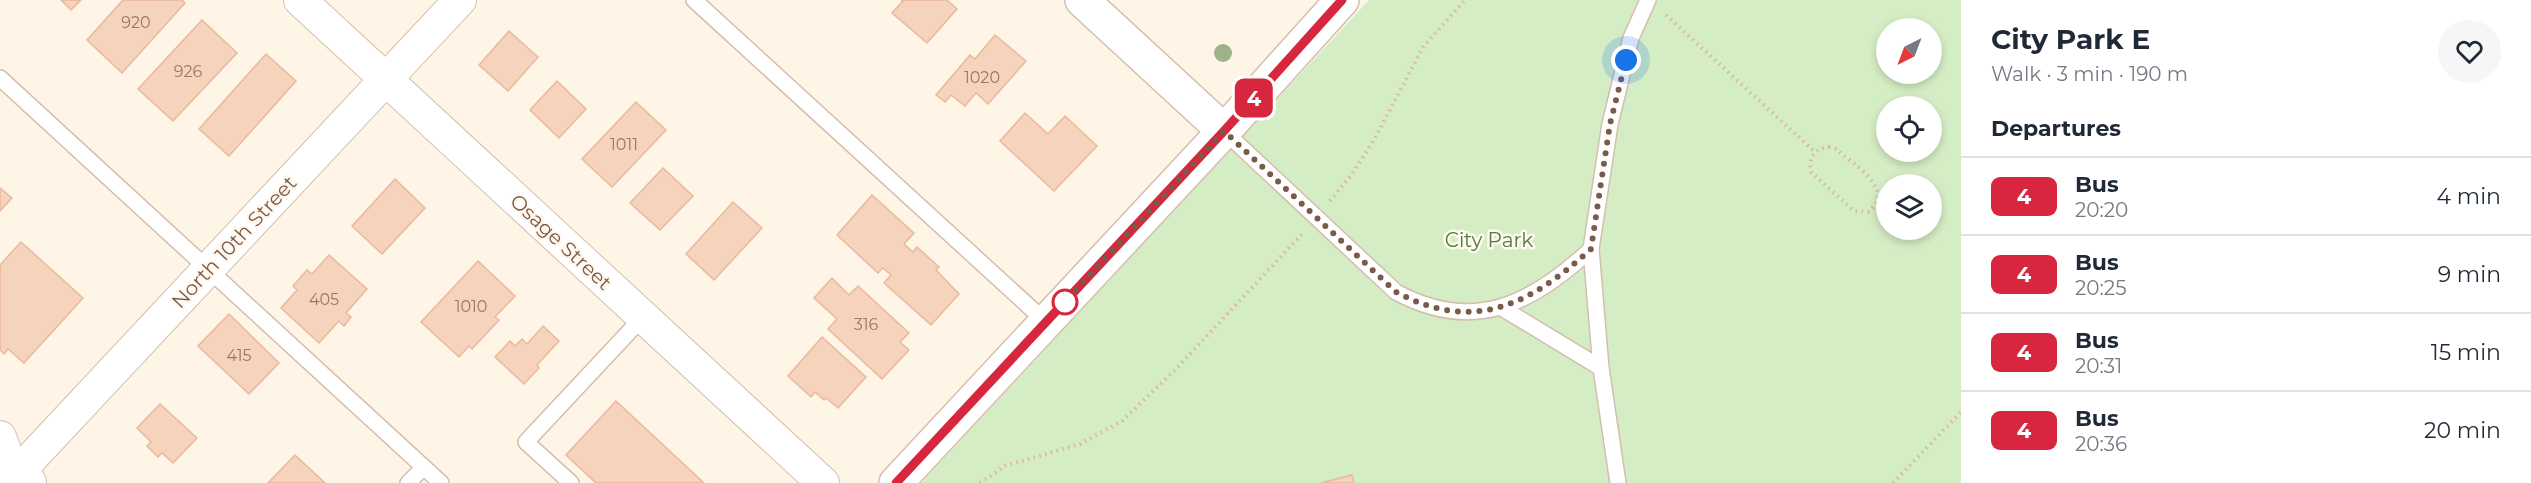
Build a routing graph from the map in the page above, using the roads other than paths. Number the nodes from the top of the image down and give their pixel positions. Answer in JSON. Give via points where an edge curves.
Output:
{"nodes":[{"id":1,"x":300,"y":0,"type":"edge"},
{"id":2,"x":460,"y":0,"type":"edge"},
{"id":3,"x":694,"y":0,"type":"edge"},
{"id":4,"x":1082,"y":0,"type":"edge"},
{"id":5,"x":1342,"y":0,"type":"edge"},
{"id":6,"x":1654,"y":4,"type":"edge"},
{"id":7,"x":0,"y":78,"type":"edge"},
{"id":8,"x":386,"y":80,"type":"junction"},
{"id":9,"x":1224,"y":131,"type":"junction"},
{"id":10,"x":1591,"y":249,"type":"junction"},
{"id":11,"x":208,"y":269,"type":"junction"},
{"id":12,"x":1502,"y":308,"type":"junction"},
{"id":13,"x":643,"y":317,"type":"junction"},
{"id":14,"x":1046,"y":322,"type":"junction"},
{"id":15,"x":1601,"y":368,"type":"junction"},
{"id":16,"x":0,"y":437,"type":"edge"},
{"id":17,"x":424,"y":467,"type":"junction"},
{"id":18,"x":19,"y":481,"type":"edge"},
{"id":19,"x":408,"y":483,"type":"edge"},
{"id":20,"x":441,"y":483,"type":"edge"},
{"id":21,"x":571,"y":483,"type":"edge"},
{"id":22,"x":823,"y":483,"type":"edge"},
{"id":23,"x":896,"y":483,"type":"edge"},
{"id":24,"x":1617,"y":483,"type":"edge"}],
"edges":[{"from":1,"to":8,"type":"street","name":"Osage Street"},
{"from":2,"to":8,"type":"street","name":"North 10th Street"},
{"from":3,"to":14,"type":"lane"},
{"from":4,"to":9,"type":"street"},
{"from":5,"to":9,"type":"street"},
{"from":6,"to":10,"type":"lane","via":[[1631,38],[1610,124]]},
{"from":7,"to":11,"type":"lane"},
{"from":8,"to":11,"type":"street","name":"North 10th Street"},
{"from":8,"to":13,"type":"street","name":"Osage Street"},
{"from":9,"to":12,"type":"lane","via":[[1396,292],[1418,303],[1453,311]]},
{"from":9,"to":14,"type":"street"},
{"from":10,"to":12,"type":"lane","via":[[1542,289]]},
{"from":10,"to":15,"type":"lane"},
{"from":11,"to":17,"type":"lane"},
{"from":11,"to":18,"type":"street","name":"North 10th Street","via":[[57,429]]},
{"from":12,"to":15,"type":"lane"},
{"from":13,"to":21,"type":"lane","via":[[526,442]]},
{"from":13,"to":22,"type":"street","name":"Osage Street"},
{"from":14,"to":23,"type":"street"},
{"from":15,"to":24,"type":"lane"},
{"from":16,"to":18,"type":"street"},
{"from":17,"to":19,"type":"lane"},
{"from":17,"to":20,"type":"lane"}]}
